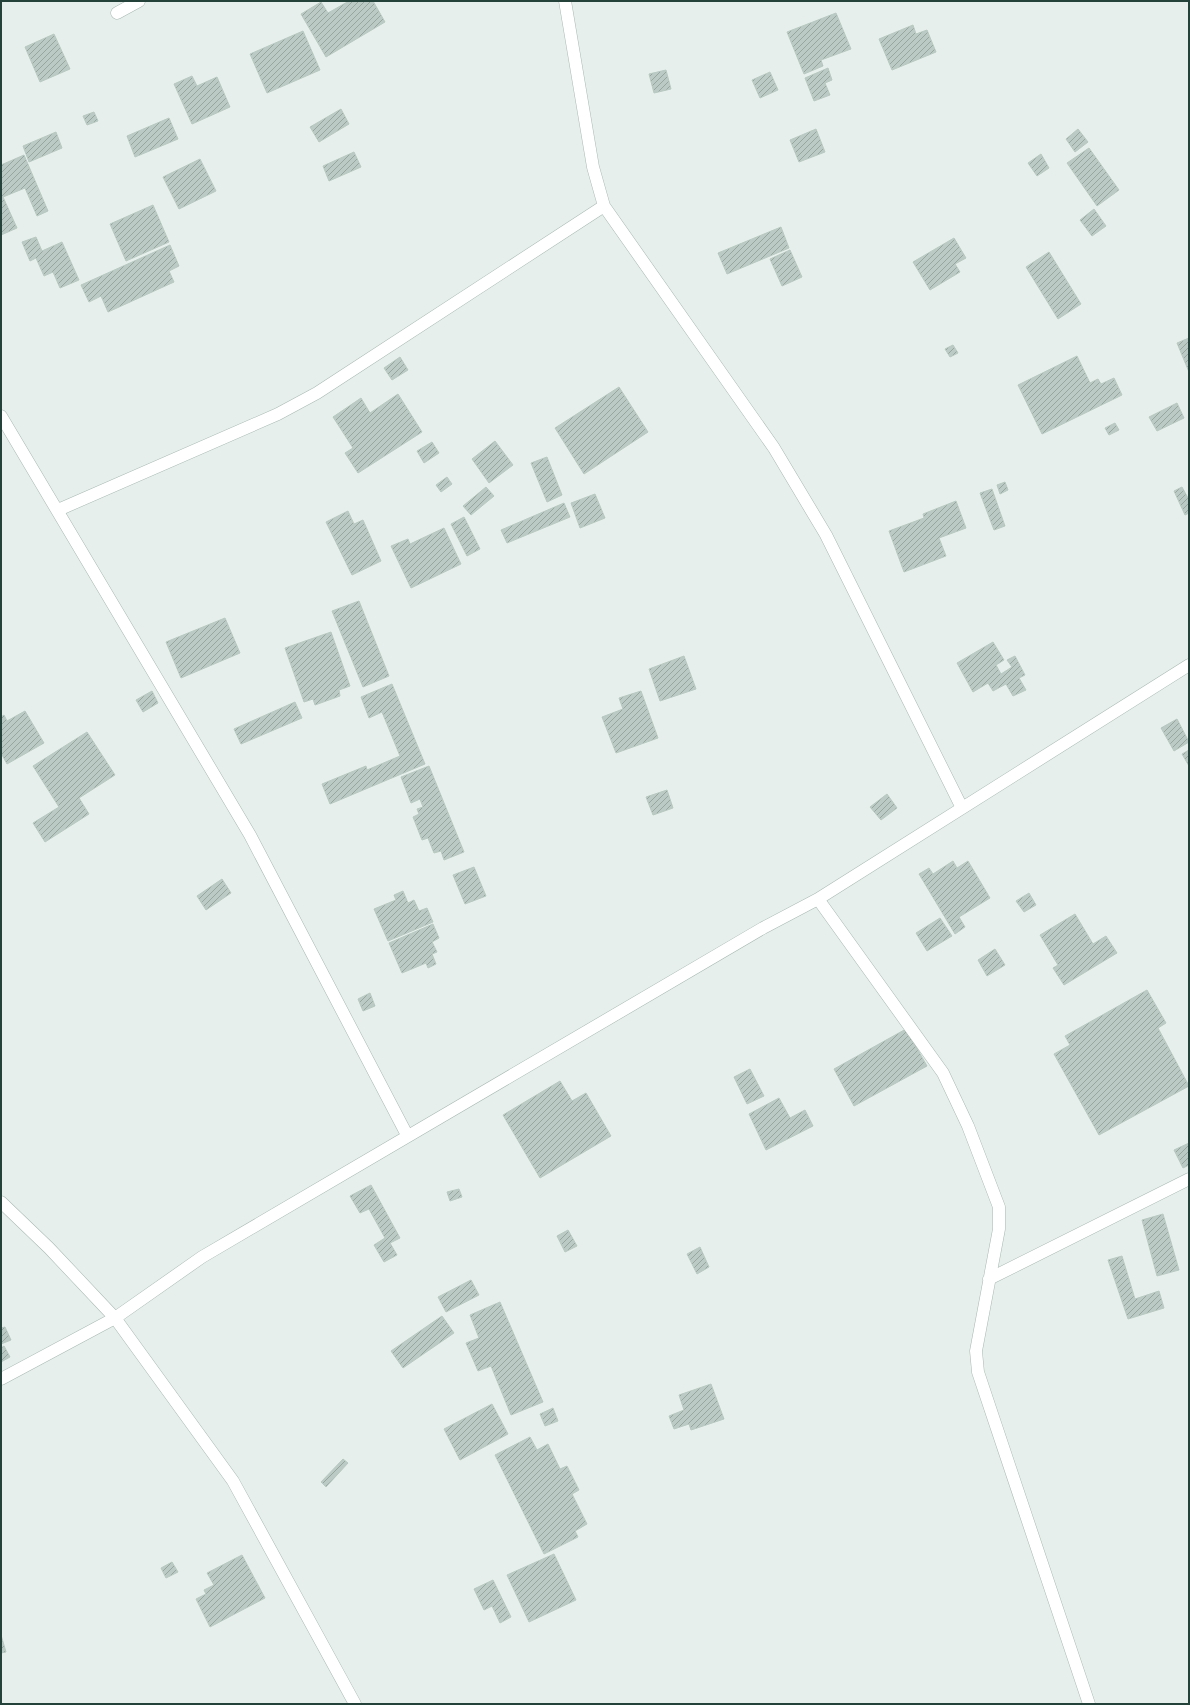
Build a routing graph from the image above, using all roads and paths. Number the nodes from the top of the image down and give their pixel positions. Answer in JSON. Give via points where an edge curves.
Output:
{"nodes":[{"id":1,"x":139,"y":1,"type":"edge"},
{"id":2,"x":565,"y":1,"type":"edge"},
{"id":3,"x":117,"y":13,"type":"dead end"},
{"id":4,"x":604,"y":206,"type":"junction"},
{"id":5,"x":1,"y":416,"type":"edge"},
{"id":6,"x":58,"y":510,"type":"junction"},
{"id":7,"x":1189,"y":665,"type":"edge"},
{"id":8,"x":962,"y":808,"type":"junction"},
{"id":9,"x":818,"y":899,"type":"junction"},
{"id":10,"x":407,"y":1135,"type":"junction"},
{"id":11,"x":1189,"y":1179,"type":"edge"},
{"id":12,"x":1,"y":1202,"type":"edge"},
{"id":13,"x":989,"y":1280,"type":"junction"},
{"id":14,"x":115,"y":1318,"type":"junction"},
{"id":15,"x":1,"y":1379,"type":"edge"},
{"id":16,"x":355,"y":1704,"type":"edge"},
{"id":17,"x":1089,"y":1704,"type":"edge"}],
"edges":[{"from":1,"to":3,"type":"street"},
{"from":2,"to":4,"type":"street","via":[[593,168]]},
{"from":4,"to":6,"type":"street","via":[[317,393],[278,414]]},
{"from":4,"to":8,"type":"street","via":[[774,448],[826,535]]},
{"from":5,"to":6,"type":"street"},
{"from":6,"to":10,"type":"street","via":[[250,835]]},
{"from":7,"to":8,"type":"street"},
{"from":8,"to":9,"type":"street"},
{"from":9,"to":10,"type":"street","via":[[763,928]]},
{"from":9,"to":13,"type":"street","via":[[936,1062],[968,1126],[999,1208],[999,1230]]},
{"from":10,"to":14,"type":"street","via":[[202,1257]]},
{"from":11,"to":13,"type":"street"},
{"from":12,"to":14,"type":"street"},
{"from":13,"to":17,"type":"street","via":[[976,1351],[978,1372]]},
{"from":14,"to":15,"type":"street"},
{"from":14,"to":16,"type":"street","via":[[233,1481]]}]}
